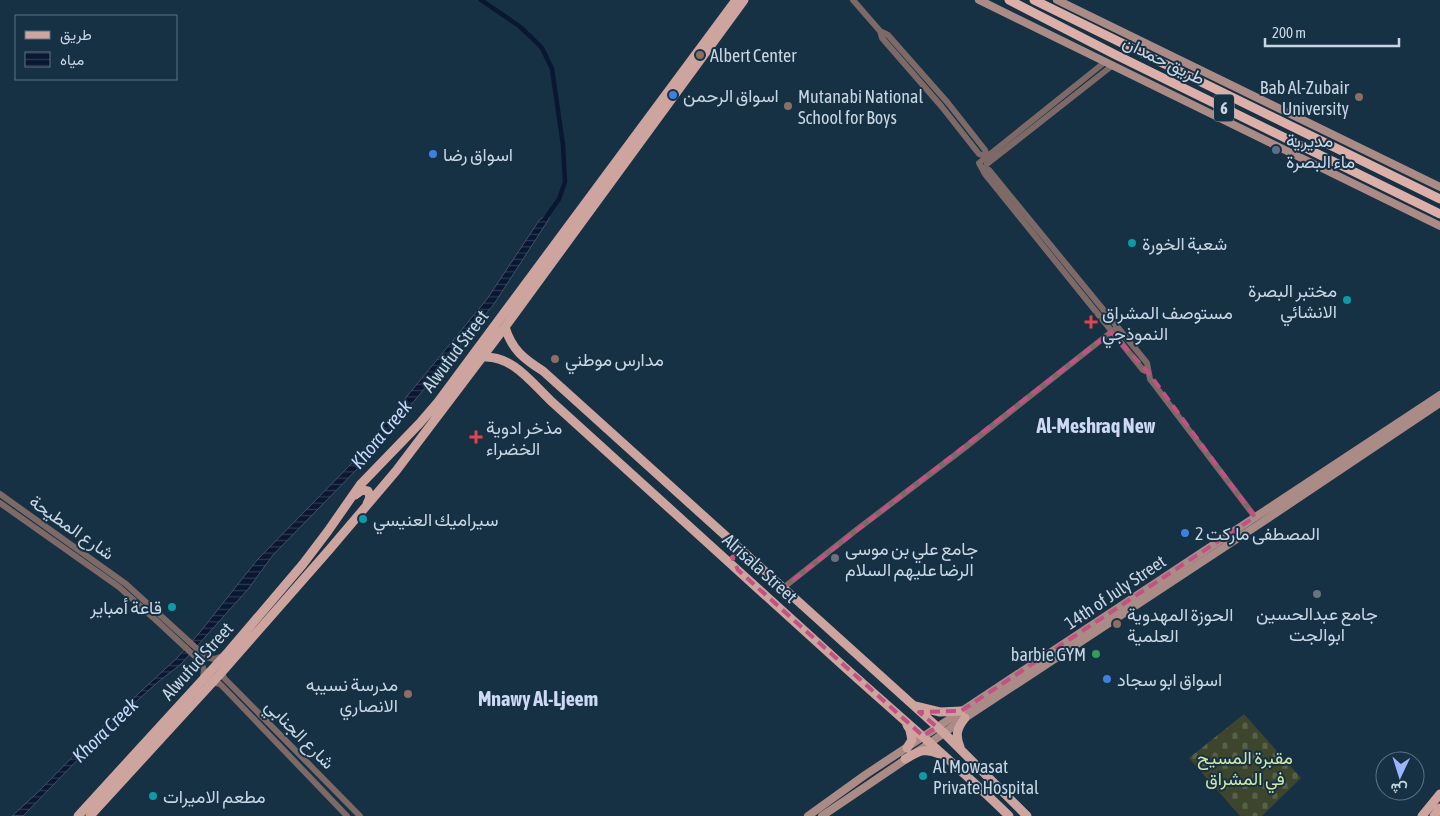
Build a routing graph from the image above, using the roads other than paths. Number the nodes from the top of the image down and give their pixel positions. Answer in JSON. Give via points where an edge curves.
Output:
{"nodes":[{"id":1,"x":736,"y":0,"type":"edge"},
{"id":2,"x":744,"y":0,"type":"edge"},
{"id":3,"x":854,"y":0,"type":"edge"},
{"id":4,"x":979,"y":0,"type":"edge"},
{"id":5,"x":1009,"y":0,"type":"edge"},
{"id":6,"x":1034,"y":0,"type":"edge"},
{"id":7,"x":1057,"y":4,"type":"edge"},
{"id":8,"x":1105,"y":62,"type":"junction"},
{"id":9,"x":1113,"y":65,"type":"junction"},
{"id":10,"x":1306,"y":134,"type":"junction"},
{"id":11,"x":1300,"y":145,"type":"junction"},
{"id":12,"x":988,"y":159,"type":"junction"},
{"id":13,"x":980,"y":165,"type":"junction"},
{"id":14,"x":1440,"y":187,"type":"edge"},
{"id":15,"x":1440,"y":199,"type":"edge"},
{"id":16,"x":1413,"y":201,"type":"junction"},
{"id":17,"x":1408,"y":210,"type":"junction"},
{"id":18,"x":1440,"y":214,"type":"edge"},
{"id":19,"x":1440,"y":226,"type":"edge"},
{"id":20,"x":505,"y":327,"type":"junction"},
{"id":21,"x":1118,"y":327,"type":"junction"},
{"id":22,"x":1112,"y":332,"type":"junction"},
{"id":23,"x":483,"y":357,"type":"junction"},
{"id":24,"x":535,"y":366,"type":"junction"},
{"id":25,"x":1148,"y":372,"type":"junction"},
{"id":26,"x":526,"y":377,"type":"junction"},
{"id":27,"x":1440,"y":394,"type":"edge"},
{"id":28,"x":1440,"y":403,"type":"edge"},
{"id":29,"x":384,"y":460,"type":"junction"},
{"id":30,"x":390,"y":477,"type":"junction"},
{"id":31,"x":0,"y":494,"type":"edge"},
{"id":32,"x":351,"y":499,"type":"junction"},
{"id":33,"x":0,"y":503,"type":"edge"},
{"id":34,"x":366,"y":507,"type":"junction"},
{"id":35,"x":1255,"y":517,"type":"junction"},
{"id":36,"x":731,"y":541,"type":"junction"},
{"id":37,"x":716,"y":550,"type":"junction"},
{"id":38,"x":750,"y":558,"type":"junction"},
{"id":39,"x":738,"y":570,"type":"junction"},
{"id":40,"x":124,"y":587,"type":"junction"},
{"id":41,"x":782,"y":588,"type":"junction"},
{"id":42,"x":227,"y":653,"type":"junction"},
{"id":43,"x":198,"y":655,"type":"junction"},
{"id":44,"x":222,"y":672,"type":"junction"},
{"id":45,"x":212,"y":682,"type":"junction"},
{"id":46,"x":200,"y":684,"type":"junction"},
{"id":47,"x":228,"y":688,"type":"junction"},
{"id":48,"x":912,"y":705,"type":"junction"},
{"id":49,"x":963,"y":714,"type":"junction"},
{"id":50,"x":903,"y":718,"type":"junction"},
{"id":51,"x":940,"y":730,"type":"junction"},
{"id":52,"x":927,"y":740,"type":"junction"},
{"id":53,"x":907,"y":748,"type":"junction"},
{"id":54,"x":962,"y":752,"type":"junction"},
{"id":55,"x":905,"y":760,"type":"junction"},
{"id":56,"x":951,"y":762,"type":"junction"},
{"id":57,"x":1440,"y":794,"type":"edge"},
{"id":58,"x":1440,"y":808,"type":"edge"},
{"id":59,"x":78,"y":816,"type":"edge"},
{"id":60,"x":90,"y":816,"type":"edge"},
{"id":61,"x":347,"y":816,"type":"edge"},
{"id":62,"x":360,"y":816,"type":"edge"},
{"id":63,"x":808,"y":816,"type":"edge"},
{"id":64,"x":822,"y":816,"type":"edge"},
{"id":65,"x":1009,"y":816,"type":"edge"},
{"id":66,"x":1027,"y":816,"type":"edge"},
{"id":67,"x":1422,"y":816,"type":"edge"},
{"id":68,"x":1434,"y":816,"type":"edge"}],
"edges":[{"from":1,"to":29,"type":"main road","name":"Alwufud Street","via":[[438,402]]},
{"from":2,"to":20,"type":"main road","name":"Alwufud Street"},
{"from":3,"to":12,"type":"street","via":[[948,103],[985,150]]},
{"from":4,"to":8,"type":"main road"},
{"from":5,"to":11,"type":"highway","name":"طريق حمدان","number":"6"},
{"from":6,"to":7,"type":"highway","name":"طريق حمدان","number":"6"},
{"from":7,"to":10,"type":"highway","name":"طريق حمدان","number":"6"},
{"from":7,"to":14,"type":"main road"},
{"from":8,"to":9,"type":"main road"},
{"from":8,"to":12,"type":"street"},
{"from":9,"to":12,"type":"street"},
{"from":9,"to":17,"type":"main road"},
{"from":10,"to":11,"type":"highway"},
{"from":10,"to":15,"type":"highway","name":"طريق حمدان","number":"6"},
{"from":11,"to":16,"type":"highway","name":"طريق حمدان","number":"6"},
{"from":12,"to":13,"type":"street"},
{"from":13,"to":21,"type":"street","via":[[988,170]]},
{"from":13,"to":22,"type":"street"},
{"from":16,"to":17,"type":"highway"},
{"from":16,"to":18,"type":"highway","name":"طريق حمدان","number":"6"},
{"from":17,"to":19,"type":"main road"},
{"from":20,"to":23,"type":"main road","name":"Alwufud Street"},
{"from":20,"to":24,"type":"main road","name":"Alrisala Street","via":[[514,348]]},
{"from":21,"to":22,"type":"street"},
{"from":21,"to":25,"type":"street","via":[[1147,363]]},
{"from":22,"to":25,"type":"street"},
{"from":22,"to":41,"type":"street"},
{"from":23,"to":26,"type":"main road","name":"Alrisala Street","via":[[503,359]]},
{"from":23,"to":30,"type":"main road","name":"Alwufud Street"},
{"from":24,"to":26,"type":"main road","via":[[529,368]]},
{"from":24,"to":36,"type":"main road","name":"Alrisala Street"},
{"from":25,"to":35,"type":"street","via":[[1150,379]]},
{"from":26,"to":37,"type":"main road","name":"Alrisala Street"},
{"from":27,"to":35,"type":"main road","name":"14th of July Street"},
{"from":28,"to":49,"type":"main road","name":"14th of July Street","via":[[1261,523]]},
{"from":29,"to":30,"type":"main road","via":[[380,474]]},
{"from":29,"to":32,"type":"main road","name":"Alwufud Street"},
{"from":30,"to":34,"type":"main road","name":"Alwufud Street"},
{"from":31,"to":40,"type":"street","name":"شارع المطيحة"},
{"from":32,"to":34,"type":"main road","via":[[359,492],[368,491],[370,497]]},
{"from":32,"to":42,"type":"main road","name":"Alwufud Street","via":[[303,564]]},
{"from":33,"to":40,"type":"street","name":"شارع المطيحة"},
{"from":34,"to":44,"type":"main road","name":"Alwufud Street"},
{"from":35,"to":49,"type":"main road","name":"14th of July Street"},
{"from":36,"to":37,"type":"main road","via":[[726,548]]},
{"from":36,"to":38,"type":"main road","name":"Alrisala Street"},
{"from":37,"to":39,"type":"main road","name":"Alrisala Street"},
{"from":38,"to":39,"type":"main road","via":[[734,555],[732,561]]},
{"from":38,"to":41,"type":"main road","name":"Alrisala Street"},
{"from":39,"to":50,"type":"main road","name":"Alrisala Street"},
{"from":40,"to":43,"type":"street"},
{"from":41,"to":48,"type":"main road","name":"Alrisala Street"},
{"from":42,"to":43,"type":"street","via":[[214,659]]},
{"from":42,"to":46,"type":"main road","name":"Alwufud Street"},
{"from":43,"to":46,"type":"street","via":[[204,668]]},
{"from":44,"to":45,"type":"main road","name":"Alwufud Street"},
{"from":44,"to":47,"type":"street","name":"شارع الجنابي"},
{"from":45,"to":47,"type":"street","name":"شارع الجنابي"},
{"from":45,"to":60,"type":"main road","name":"Alwufud Street"},
{"from":46,"to":59,"type":"main road","name":"Alwufud Street"},
{"from":47,"to":61,"type":"street","name":"شارع الجنابي"},
{"from":47,"to":62,"type":"street","name":"شارع الجنابي"},
{"from":48,"to":49,"type":"main road"},
{"from":48,"to":51,"type":"main road","name":"Alrisala Street"},
{"from":49,"to":51,"type":"main road","name":"14th of July Street"},
{"from":49,"to":54,"type":"main road","via":[[956,734]]},
{"from":50,"to":52,"type":"main road","name":"Alrisala Street"},
{"from":50,"to":53,"type":"main road","via":[[912,736]]},
{"from":51,"to":52,"type":"main road","name":"14th of July Street"},
{"from":51,"to":54,"type":"main road","name":"Alrisala Street"},
{"from":52,"to":53,"type":"main road","name":"14th of July Street"},
{"from":52,"to":55,"type":"main road","name":"14th of July Street"},
{"from":52,"to":56,"type":"main road","name":"Alrisala Street"},
{"from":53,"to":63,"type":"main road","name":"14th of July Street"},
{"from":54,"to":66,"type":"main road","name":"Alrisala Street"},
{"from":55,"to":56,"type":"main road","via":[[929,750]]},
{"from":55,"to":64,"type":"main road","name":"14th of July Street"},
{"from":56,"to":65,"type":"main road","name":"Alrisala Street"},
{"from":57,"to":67,"type":"main road"},
{"from":58,"to":68,"type":"main road"}]}
